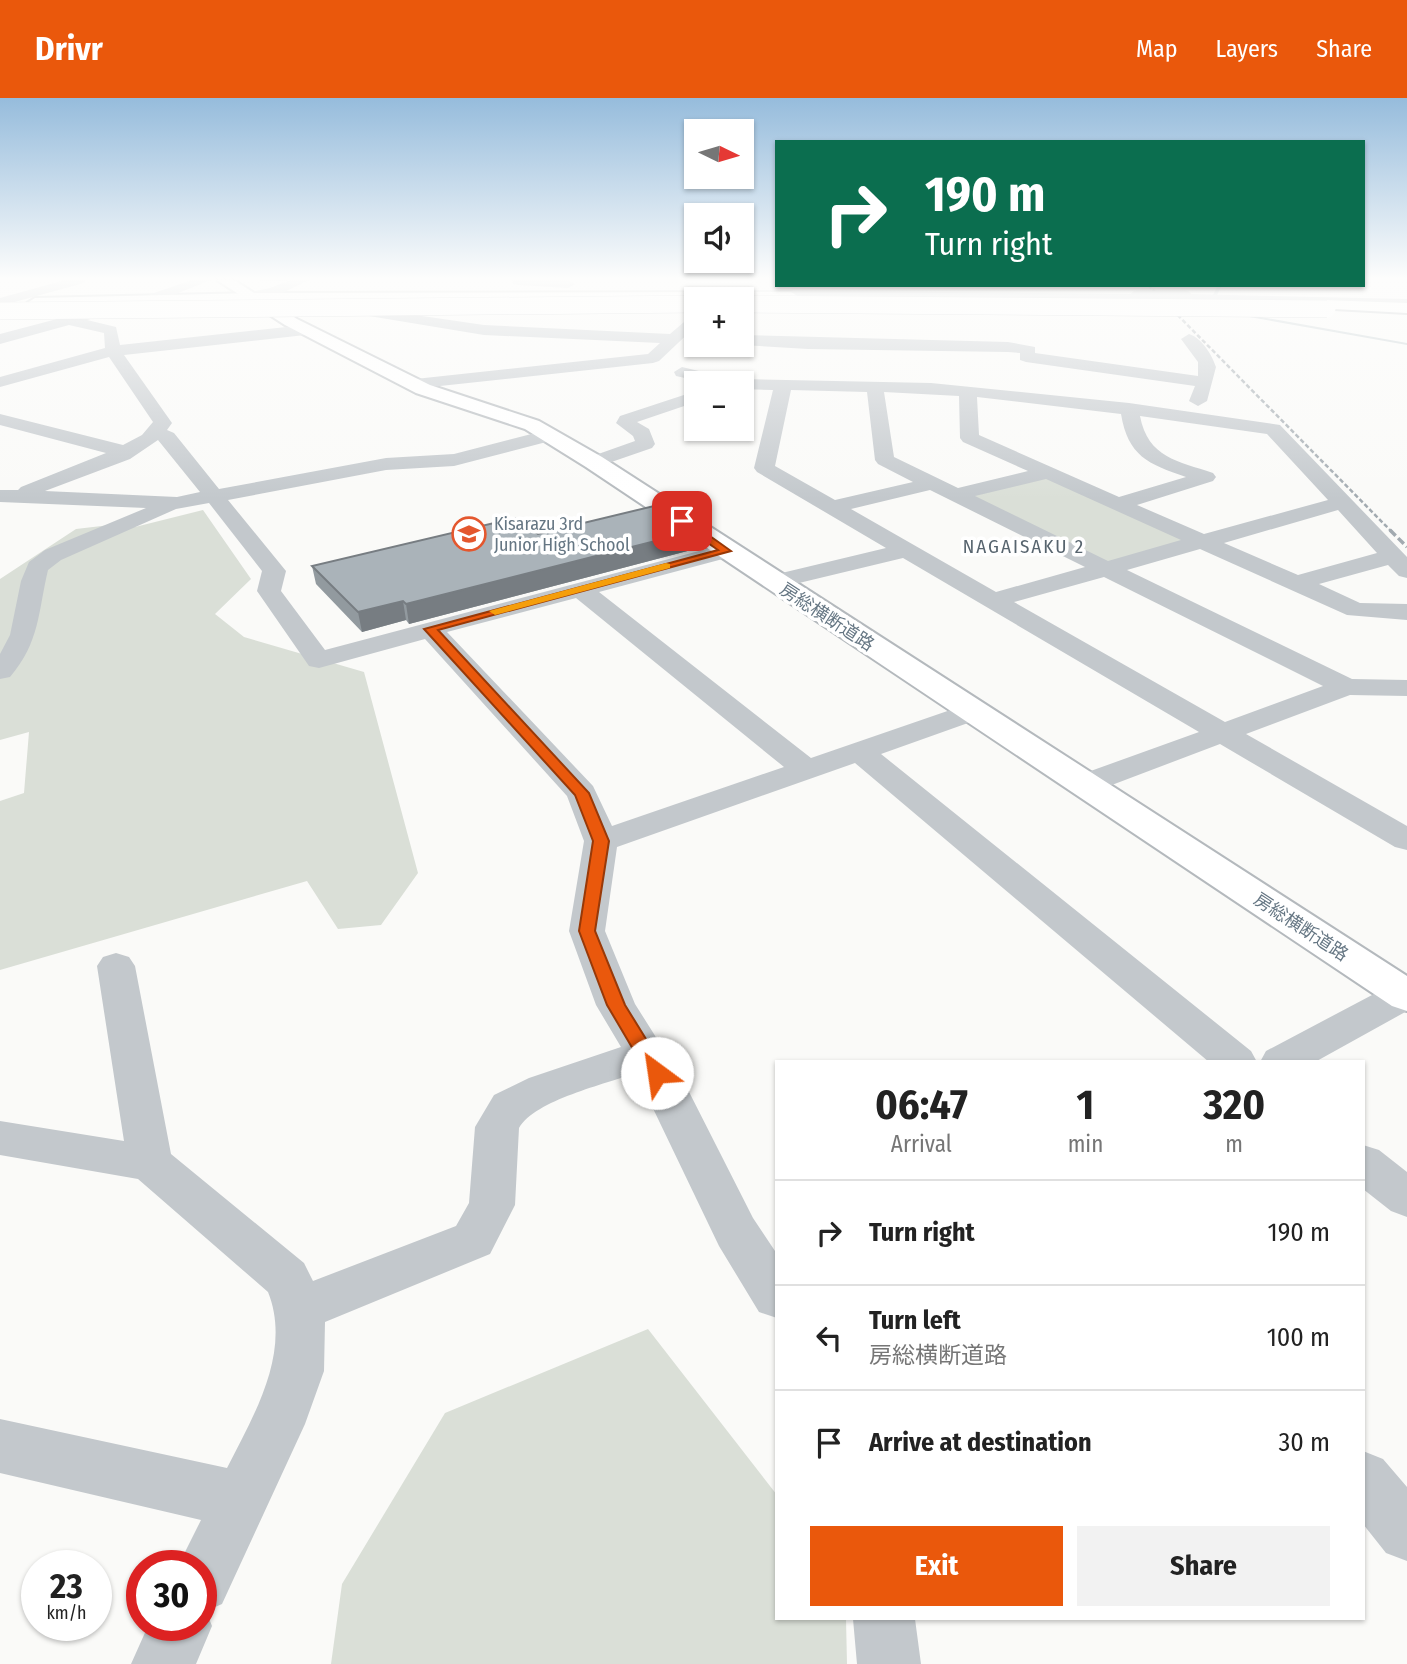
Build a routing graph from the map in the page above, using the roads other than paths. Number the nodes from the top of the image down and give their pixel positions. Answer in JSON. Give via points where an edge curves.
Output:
{"nodes":[{"id":1,"x":18,"y":353,"type":"edge"},
{"id":2,"x":105,"y":353,"type":"edge"},
{"id":3,"x":114,"y":353,"type":"edge"},
{"id":4,"x":351,"y":353,"type":"edge"},
{"id":5,"x":659,"y":353,"type":"edge"},
{"id":6,"x":914,"y":353,"type":"edge"},
{"id":7,"x":1028,"y":353,"type":"edge"},
{"id":8,"x":1201,"y":353,"type":"edge"},
{"id":9,"x":510,"y":357,"type":"dead end"},
{"id":10,"x":932,"y":358,"type":"dead end"},
{"id":11,"x":1183,"y":358,"type":"dead end"},
{"id":12,"x":1047,"y":360,"type":"junction"},
{"id":13,"x":1208,"y":361,"type":"junction"},
{"id":14,"x":65,"y":364,"type":"junction"},
{"id":15,"x":475,"y":366,"type":"dead end"},
{"id":16,"x":766,"y":369,"type":"dead end"},
{"id":17,"x":754,"y":373,"type":"edge"},
{"id":18,"x":0,"y":382,"type":"edge"},
{"id":19,"x":1204,"y":382,"type":"junction"},
{"id":20,"x":412,"y":384,"type":"junction"},
{"id":21,"x":754,"y":385,"type":"edge"},
{"id":22,"x":783,"y":386,"type":"junction"},
{"id":23,"x":875,"y":388,"type":"junction"},
{"id":24,"x":968,"y":392,"type":"junction"},
{"id":25,"x":1012,"y":396,"type":"junction"},
{"id":26,"x":684,"y":400,"type":"edge"},
{"id":27,"x":1129,"y":408,"type":"junction"},
{"id":28,"x":1193,"y":418,"type":"junction"},
{"id":29,"x":0,"y":419,"type":"edge"},
{"id":30,"x":37,"y":430,"type":"junction"},
{"id":31,"x":155,"y":432,"type":"junction"},
{"id":32,"x":547,"y":436,"type":"junction"},
{"id":33,"x":0,"y":442,"type":"edge"},
{"id":34,"x":125,"y":452,"type":"junction"},
{"id":35,"x":594,"y":462,"type":"junction"},
{"id":36,"x":1047,"y":473,"type":"junction"},
{"id":37,"x":934,"y":483,"type":"junction"},
{"id":38,"x":958,"y":494,"type":"junction"},
{"id":39,"x":7,"y":496,"type":"edge"},
{"id":40,"x":214,"y":496,"type":"junction"},
{"id":41,"x":145,"y":501,"type":"junction"},
{"id":42,"x":1343,"y":502,"type":"junction"},
{"id":43,"x":177,"y":503,"type":"junction"},
{"id":44,"x":1117,"y":504,"type":"junction"},
{"id":45,"x":832,"y":507,"type":"junction"},
{"id":46,"x":1202,"y":541,"type":"junction"},
{"id":47,"x":908,"y":550,"type":"junction"},
{"id":48,"x":726,"y":551,"type":"junction"},
{"id":49,"x":1400,"y":564,"type":"edge"},
{"id":50,"x":1107,"y":568,"type":"junction"},
{"id":51,"x":774,"y":582,"type":"junction"},
{"id":52,"x":1297,"y":583,"type":"junction"},
{"id":53,"x":580,"y":589,"type":"junction"},
{"id":54,"x":994,"y":600,"type":"junction"},
{"id":55,"x":1407,"y":612,"type":"edge"},
{"id":56,"x":430,"y":629,"type":"junction"},
{"id":57,"x":0,"y":671,"type":"edge"},
{"id":58,"x":1347,"y":687,"type":"junction"},
{"id":59,"x":1407,"y":688,"type":"edge"},
{"id":60,"x":972,"y":712,"type":"junction"},
{"id":61,"x":1225,"y":734,"type":"junction"},
{"id":62,"x":859,"y":751,"type":"junction"},
{"id":63,"x":807,"y":769,"type":"junction"},
{"id":64,"x":1085,"y":784,"type":"junction"},
{"id":65,"x":1402,"y":832,"type":"edge"},
{"id":66,"x":601,"y":841,"type":"junction"},
{"id":67,"x":116,"y":967,"type":"dead end"},
{"id":68,"x":1406,"y":996,"type":"edge"},
{"id":69,"x":646,"y":1055,"type":"junction"},
{"id":70,"x":1234,"y":1060,"type":"edge"},
{"id":71,"x":1285,"y":1060,"type":"edge"},
{"id":72,"x":0,"y":1138,"type":"edge"},
{"id":73,"x":150,"y":1163,"type":"junction"},
{"id":74,"x":1365,"y":1165,"type":"edge"},
{"id":75,"x":1407,"y":1198,"type":"edge"},
{"id":76,"x":775,"y":1294,"type":"edge"},
{"id":77,"x":300,"y":1308,"type":"junction"},
{"id":78,"x":0,"y":1446,"type":"edge"},
{"id":79,"x":1365,"y":1481,"type":"edge"},
{"id":80,"x":240,"y":1500,"type":"junction"},
{"id":81,"x":1407,"y":1532,"type":"edge"},
{"id":82,"x":217,"y":1550,"type":"edge"},
{"id":83,"x":884,"y":1620,"type":"edge"},
{"id":84,"x":174,"y":1641,"type":"edge"},
{"id":85,"x":163,"y":1664,"type":"edge"},
{"id":86,"x":889,"y":1664,"type":"edge"}],
"edges":[{"from":1,"to":14,"type":"street"},
{"from":2,"to":14,"type":"street"},
{"from":3,"to":31,"type":"street","via":[[163,423]]},
{"from":4,"to":20,"type":"main road","name":"房総横断道路"},
{"from":5,"to":20,"type":"street","via":[[653,358]]},
{"from":6,"to":10,"type":"street"},
{"from":7,"to":12,"type":"street","via":[[1026,357]]},
{"from":8,"to":13,"type":"street"},
{"from":9,"to":15,"type":"street"},
{"from":11,"to":13,"type":"street"},
{"from":12,"to":19,"type":"street"},
{"from":12,"to":25,"type":"street"},
{"from":13,"to":19,"type":"street"},
{"from":14,"to":18,"type":"street"},
{"from":16,"to":17,"type":"street"},
{"from":19,"to":28,"type":"street"},
{"from":20,"to":32,"type":"main road","name":"房総横断道路","via":[[532,425]]},
{"from":21,"to":22,"type":"street"},
{"from":22,"to":23,"type":"street"},
{"from":22,"to":45,"type":"street","via":[[764,468]]},
{"from":23,"to":24,"type":"street"},
{"from":23,"to":37,"type":"street","via":[[885,460]]},
{"from":24,"to":25,"type":"street"},
{"from":24,"to":36,"type":"street","via":[[970,438]]},
{"from":25,"to":27,"type":"street"},
{"from":26,"to":35,"type":"street","via":[[626,420],[642,433],[645,444]]},
{"from":27,"to":28,"type":"street"},
{"from":27,"to":44,"type":"street","via":[[1134,438],[1146,454],[1206,477]]},
{"from":28,"to":42,"type":"street","via":[[1273,429]]},
{"from":29,"to":30,"type":"street"},
{"from":30,"to":33,"type":"street"},
{"from":30,"to":34,"type":"street"},
{"from":31,"to":34,"type":"street"},
{"from":31,"to":40,"type":"street","via":[[167,437]]},
{"from":32,"to":35,"type":"main road","name":"房総横断道路"},
{"from":32,"to":40,"type":"street","via":[[454,460],[386,464]]},
{"from":34,"to":39,"type":"street"},
{"from":34,"to":41,"type":"street","via":[[116,467]]},
{"from":35,"to":48,"type":"main road","name":"房総横断道路"},
{"from":36,"to":38,"type":"street"},
{"from":36,"to":44,"type":"street"},
{"from":37,"to":38,"type":"street"},
{"from":37,"to":45,"type":"street"},
{"from":38,"to":50,"type":"street"},
{"from":39,"to":41,"type":"street"},
{"from":40,"to":43,"type":"street"},
{"from":40,"to":56,"type":"street","via":[[274,571],[269,591],[319,660]]},
{"from":41,"to":43,"type":"street"},
{"from":42,"to":46,"type":"street"},
{"from":42,"to":49,"type":"street"},
{"from":43,"to":57,"type":"street","via":[[53,555],[37,567],[24,634],[14,658]]},
{"from":44,"to":46,"type":"street"},
{"from":45,"to":47,"type":"street"},
{"from":46,"to":50,"type":"street"},
{"from":46,"to":52,"type":"street"},
{"from":47,"to":51,"type":"street"},
{"from":47,"to":54,"type":"street"},
{"from":48,"to":51,"type":"main road","name":"房総横断道路"},
{"from":48,"to":53,"type":"street"},
{"from":49,"to":52,"type":"street"},
{"from":50,"to":54,"type":"street"},
{"from":50,"to":58,"type":"street"},
{"from":51,"to":60,"type":"main road","name":"房総横断道路"},
{"from":52,"to":55,"type":"street","via":[[1356,610]]},
{"from":53,"to":56,"type":"street"},
{"from":53,"to":63,"type":"street"},
{"from":54,"to":61,"type":"street"},
{"from":56,"to":66,"type":"street","via":[[582,793]]},
{"from":58,"to":59,"type":"street"},
{"from":58,"to":61,"type":"street"},
{"from":60,"to":62,"type":"street"},
{"from":60,"to":64,"type":"main road","name":"房総横断道路"},
{"from":61,"to":64,"type":"street"},
{"from":61,"to":65,"type":"street"},
{"from":62,"to":63,"type":"street"},
{"from":62,"to":70,"type":"street"},
{"from":63,"to":66,"type":"street"},
{"from":64,"to":68,"type":"main road","name":"房総横断道路"},
{"from":66,"to":69,"type":"street","via":[[587,931],[616,1005]]},
{"from":67,"to":73,"type":"street"},
{"from":68,"to":71,"type":"street"},
{"from":69,"to":76,"type":"street","via":[[736,1232]]},
{"from":69,"to":77,"type":"street","via":[[544,1089],[509,1107],[497,1127],[492,1205],[473,1240]]},
{"from":72,"to":73,"type":"street"},
{"from":73,"to":77,"type":"street","via":[[287,1278]]},
{"from":74,"to":75,"type":"street"},
{"from":77,"to":80,"type":"street","via":[[298,1371]]},
{"from":78,"to":80,"type":"street"},
{"from":79,"to":81,"type":"street"},
{"from":80,"to":82,"type":"street"},
{"from":83,"to":86,"type":"street"},
{"from":84,"to":85,"type":"street"}]}
